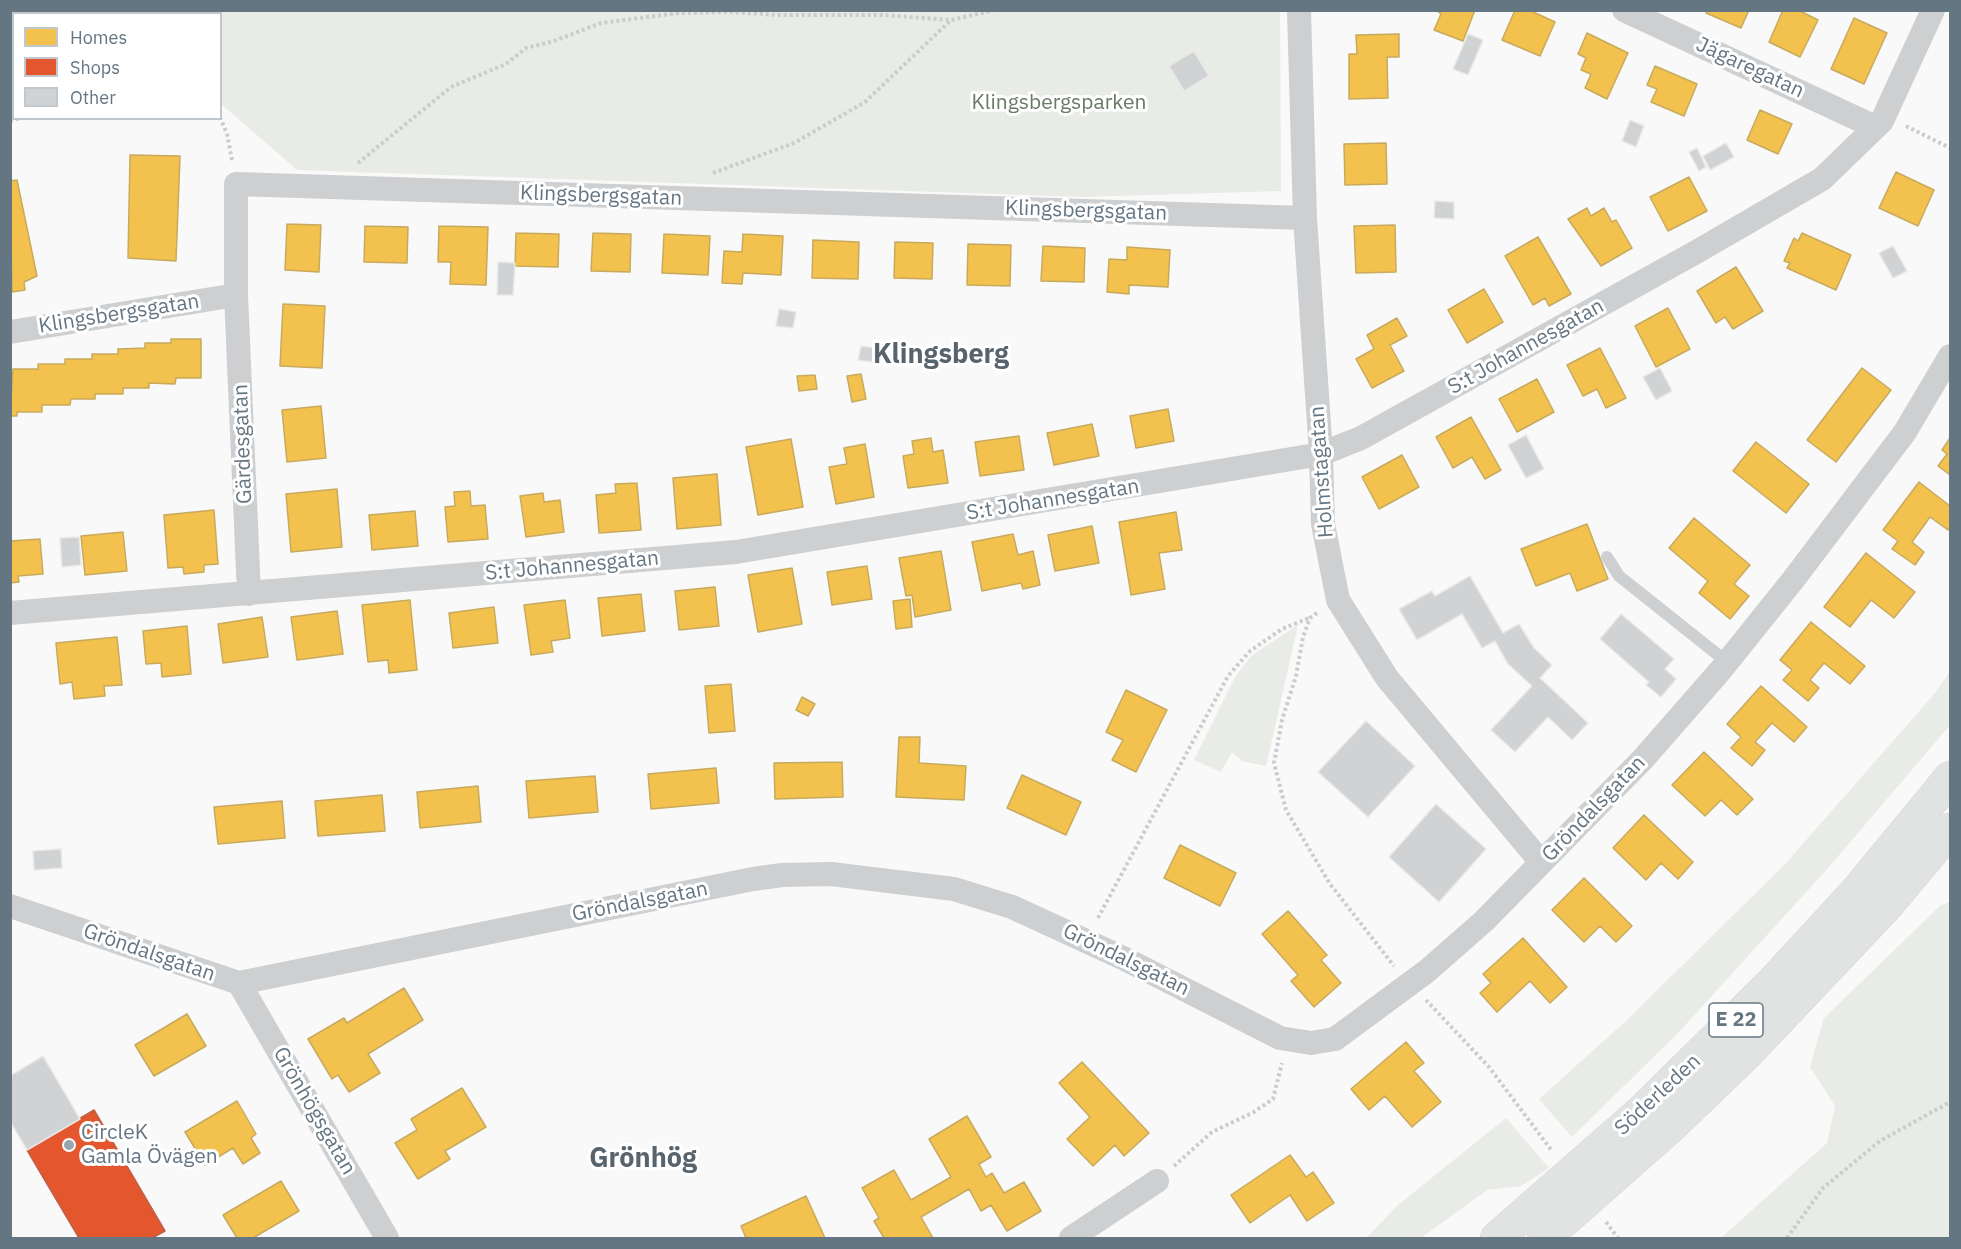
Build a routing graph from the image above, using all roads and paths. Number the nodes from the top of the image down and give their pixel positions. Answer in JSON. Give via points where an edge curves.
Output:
{"nodes":[{"id":1,"x":995,"y":10,"type":"edge"},
{"id":2,"x":1299,"y":10,"type":"edge"},
{"id":3,"x":1624,"y":10,"type":"edge"},
{"id":4,"x":1933,"y":10,"type":"edge"},
{"id":5,"x":951,"y":20,"type":"junction"},
{"id":6,"x":221,"y":120,"type":"edge"},
{"id":7,"x":1877,"y":126,"type":"junction"},
{"id":8,"x":1950,"y":148,"type":"edge"},
{"id":9,"x":357,"y":164,"type":"dead end"},
{"id":10,"x":704,"y":177,"type":"dead end"},
{"id":11,"x":236,"y":184,"type":"junction"},
{"id":12,"x":1305,"y":218,"type":"junction"},
{"id":13,"x":236,"y":295,"type":"junction"},
{"id":14,"x":10,"y":332,"type":"edge"},
{"id":15,"x":1950,"y":356,"type":"edge"},
{"id":16,"x":1321,"y":454,"type":"junction"},
{"id":17,"x":1607,"y":557,"type":"dead end"},
{"id":18,"x":249,"y":594,"type":"junction"},
{"id":19,"x":1338,"y":600,"type":"junction"},
{"id":20,"x":10,"y":613,"type":"edge"},
{"id":21,"x":1310,"y":618,"type":"junction"},
{"id":22,"x":1727,"y":662,"type":"junction"},
{"id":23,"x":1950,"y":778,"type":"edge"},
{"id":24,"x":1950,"y":830,"type":"edge"},
{"id":25,"x":1541,"y":862,"type":"junction"},
{"id":26,"x":10,"y":906,"type":"edge"},
{"id":27,"x":1086,"y":940,"type":"junction"},
{"id":28,"x":239,"y":983,"type":"junction"},
{"id":29,"x":1410,"y":984,"type":"junction"},
{"id":30,"x":1291,"y":1040,"type":"junction"},
{"id":31,"x":1950,"y":1102,"type":"edge"},
{"id":32,"x":1557,"y":1159,"type":"dead end"},
{"id":33,"x":1157,"y":1181,"type":"joint"},
{"id":34,"x":1601,"y":1214,"type":"dead end"},
{"id":35,"x":387,"y":1239,"type":"edge"},
{"id":36,"x":1071,"y":1239,"type":"edge"},
{"id":37,"x":1497,"y":1239,"type":"edge"},
{"id":38,"x":1544,"y":1239,"type":"edge"},
{"id":39,"x":1618,"y":1239,"type":"edge"},
{"id":40,"x":1787,"y":1239,"type":"edge"}],
"edges":[{"from":1,"to":5,"type":"path"},
{"from":2,"to":12,"type":"street","name":"Holmstagatan"},
{"from":3,"to":7,"type":"street","name":"Jägaregatan"},
{"from":4,"to":7,"type":"street","name":"S:t Johannesgatan"},
{"from":5,"to":9,"type":"path","via":[[733,12],[679,13],[601,23],[526,48],[506,64],[451,87]]},
{"from":5,"to":10,"type":"path","via":[[865,102],[794,143]]},
{"from":6,"to":11,"type":"path"},
{"from":7,"to":8,"type":"path","via":[[1905,125]]},
{"from":7,"to":16,"type":"street","name":"S:t Johannesgatan","via":[[1822,179],[1785,202],[1361,438]]},
{"from":11,"to":12,"type":"street","name":"Klingsbergsgatan"},
{"from":11,"to":13,"type":"street"},
{"from":12,"to":16,"type":"street","name":"Holmstagatan"},
{"from":13,"to":14,"type":"street","name":"Klingsbergsgatan"},
{"from":13,"to":18,"type":"street","name":"Gärdesgatan"},
{"from":15,"to":22,"type":"street","name":"Gröndalsgatan","via":[[1905,432]]},
{"from":16,"to":18,"type":"street","name":"S:t Johannesgatan","via":[[736,552]]},
{"from":16,"to":19,"type":"street","name":"Holmstagatan","via":[[1323,524]]},
{"from":17,"to":22,"type":"lane","via":[[1619,576]]},
{"from":18,"to":20,"type":"street","name":"S:t Johannesgatan"},
{"from":19,"to":21,"type":"path"},
{"from":19,"to":25,"type":"street","name":"Holmstagatan","via":[[1387,678]]},
{"from":21,"to":27,"type":"path","via":[[1282,629],[1250,651],[1228,676]]},
{"from":21,"to":29,"type":"path","via":[[1274,763],[1286,810],[1330,884]]},
{"from":22,"to":25,"type":"street","name":"Gröndalsgatan","via":[[1643,759]]},
{"from":23,"to":37,"type":"highway","name":"Söderleden","number":"E 22","via":[[1857,891],[1757,998],[1640,1113]]},
{"from":24,"to":38,"type":"highway","name":"Söderleden","number":"E 22","via":[[1887,905],[1746,1053]]},
{"from":25,"to":29,"type":"street","name":"Gröndalsgatan","via":[[1484,921]]},
{"from":26,"to":28,"type":"street","name":"Gröndalsgatan"},
{"from":27,"to":28,"type":"street","name":"Gröndalsgatan","via":[[1012,907],[954,889],[831,874],[782,875]]},
{"from":27,"to":30,"type":"street","name":"Gröndalsgatan","via":[[1280,1038]]},
{"from":28,"to":35,"type":"street","name":"Grönhögsgatan"},
{"from":29,"to":30,"type":"street","name":"Gröndalsgatan","via":[[1335,1039],[1311,1043]]},
{"from":29,"to":32,"type":"path","via":[[1489,1067]]},
{"from":30,"to":33,"type":"path","via":[[1273,1099],[1212,1131]]},
{"from":31,"to":40,"type":"path","via":[[1880,1141],[1823,1188]]},
{"from":33,"to":36,"type":"street"},
{"from":34,"to":39,"type":"path"}]}
